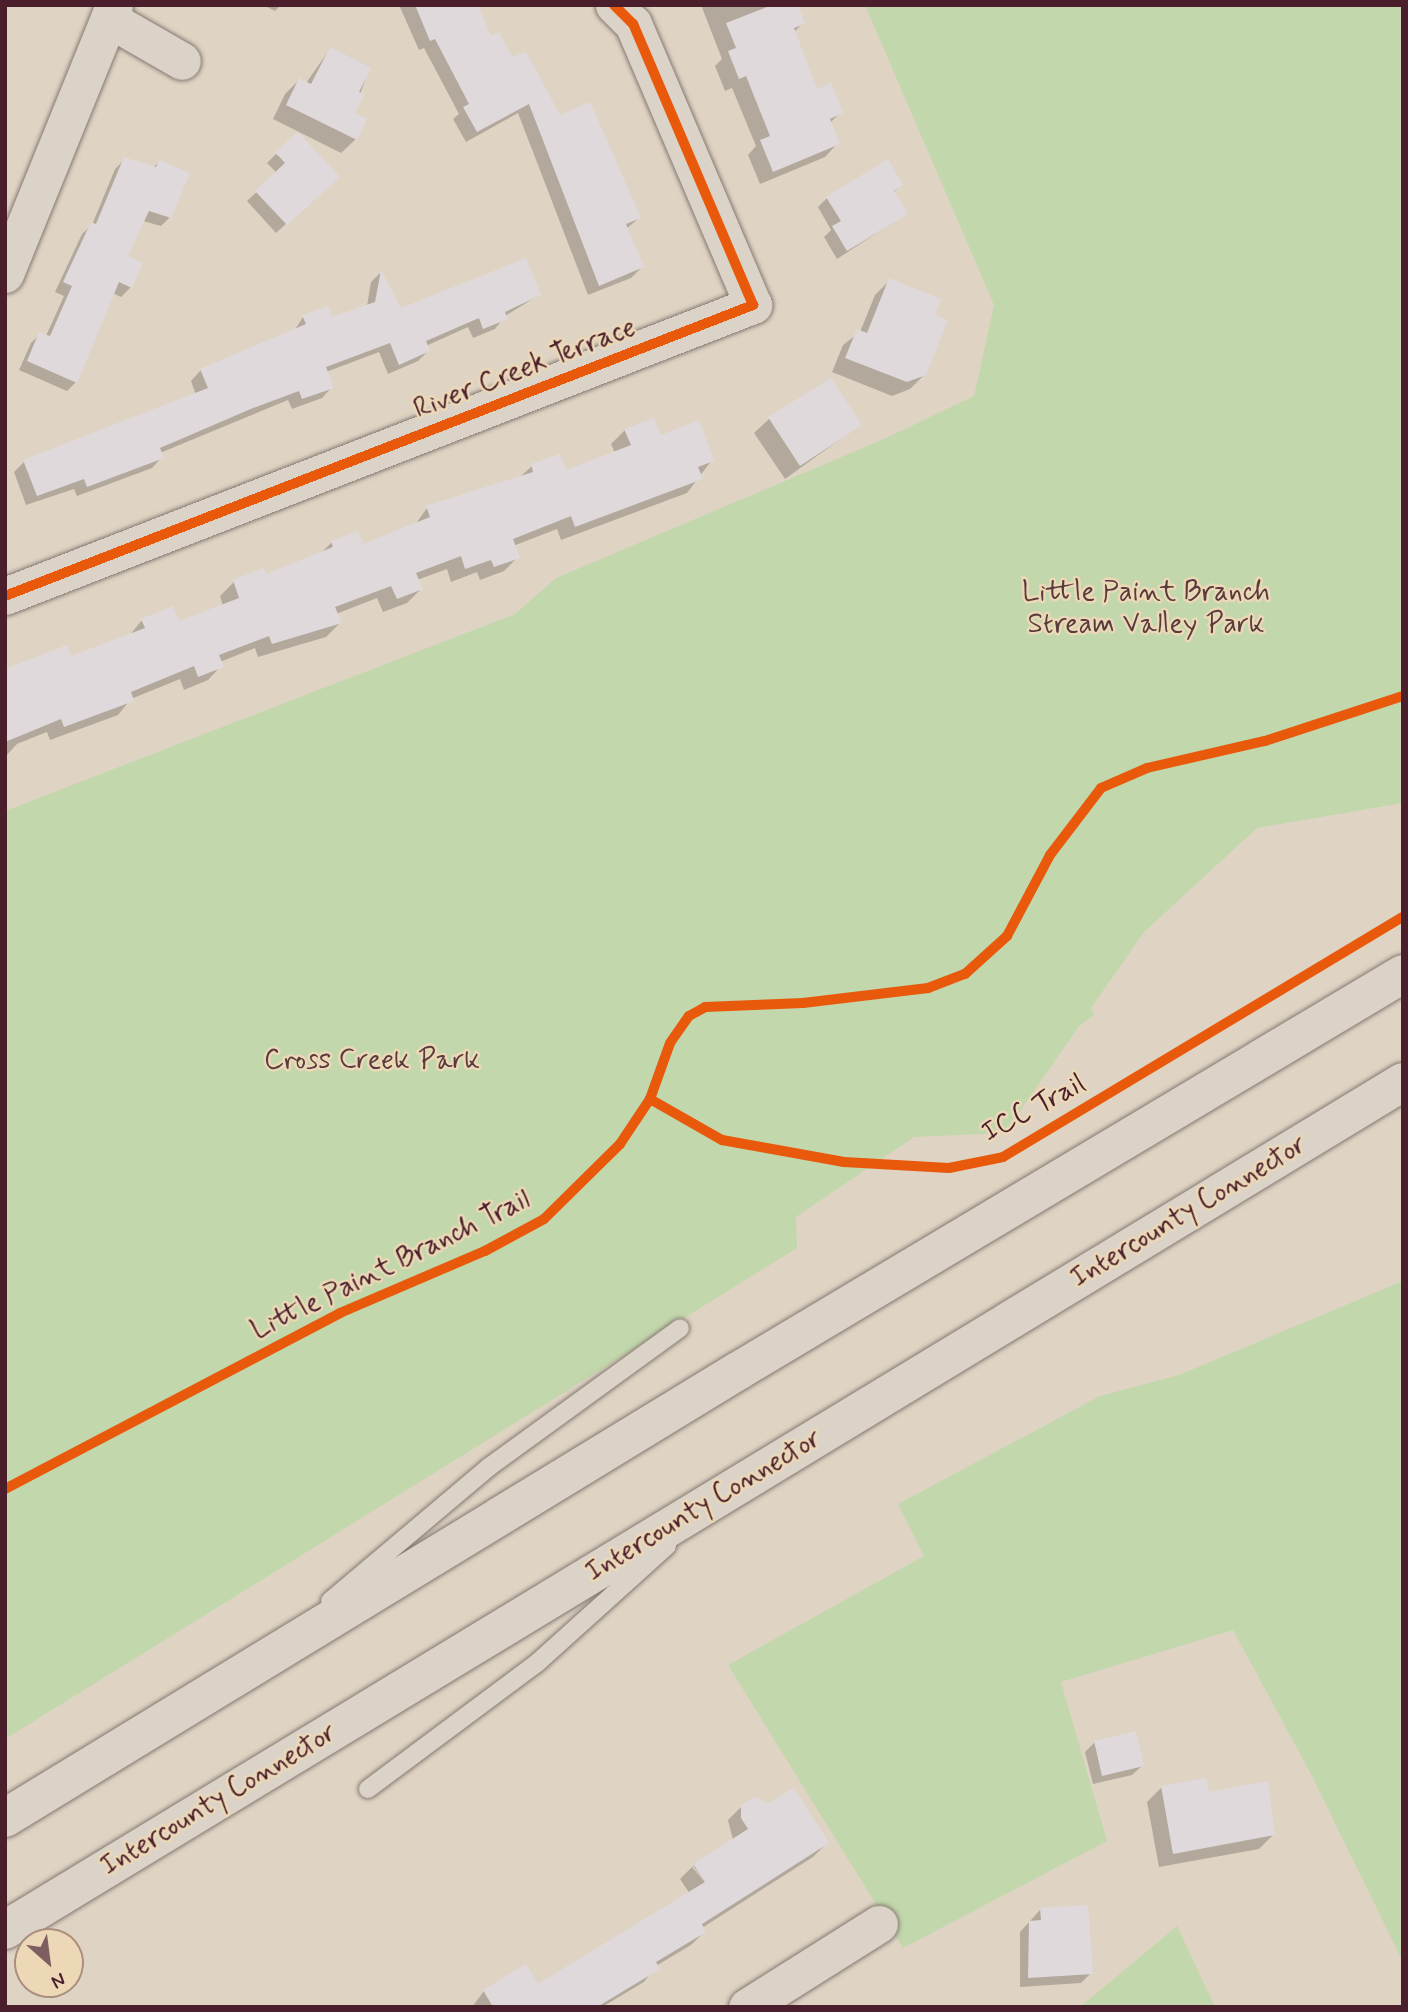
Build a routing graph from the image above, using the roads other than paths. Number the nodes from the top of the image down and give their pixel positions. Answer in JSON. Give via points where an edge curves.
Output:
{"nodes":[{"id":1,"x":614,"y":5,"type":"edge"},
{"id":2,"x":111,"y":12,"type":"edge"},
{"id":3,"x":182,"y":61,"type":"dead end"},
{"id":4,"x":5,"y":274,"type":"edge"},
{"id":5,"x":5,"y":596,"type":"edge"},
{"id":6,"x":1403,"y":974,"type":"edge"},
{"id":7,"x":1403,"y":1082,"type":"edge"},
{"id":8,"x":680,"y":1328,"type":"dead end"},
{"id":9,"x":729,"y":1490,"type":"junction"},
{"id":10,"x":259,"y":1663,"type":"junction"},
{"id":11,"x":368,"y":1788,"type":"dead end"},
{"id":12,"x":5,"y":1818,"type":"edge"},
{"id":13,"x":879,"y":1924,"type":"dead end"},
{"id":14,"x":5,"y":1930,"type":"edge"},
{"id":15,"x":747,"y":2007,"type":"edge"}],
"edges":[{"from":1,"to":5,"type":"street","name":"River Creek Terrace","via":[[633,24],[753,305]]},
{"from":2,"to":3,"type":"street"},
{"from":2,"to":4,"type":"street"},
{"from":6,"to":10,"type":"highway"},
{"from":7,"to":9,"type":"highway","name":"Intercounty Connector"},
{"from":8,"to":10,"type":"lane","via":[[489,1466]]},
{"from":9,"to":11,"type":"lane","via":[[537,1663]]},
{"from":9,"to":14,"type":"highway","name":"Intercounty Connector"},
{"from":10,"to":12,"type":"highway"},
{"from":13,"to":15,"type":"street"}]}
